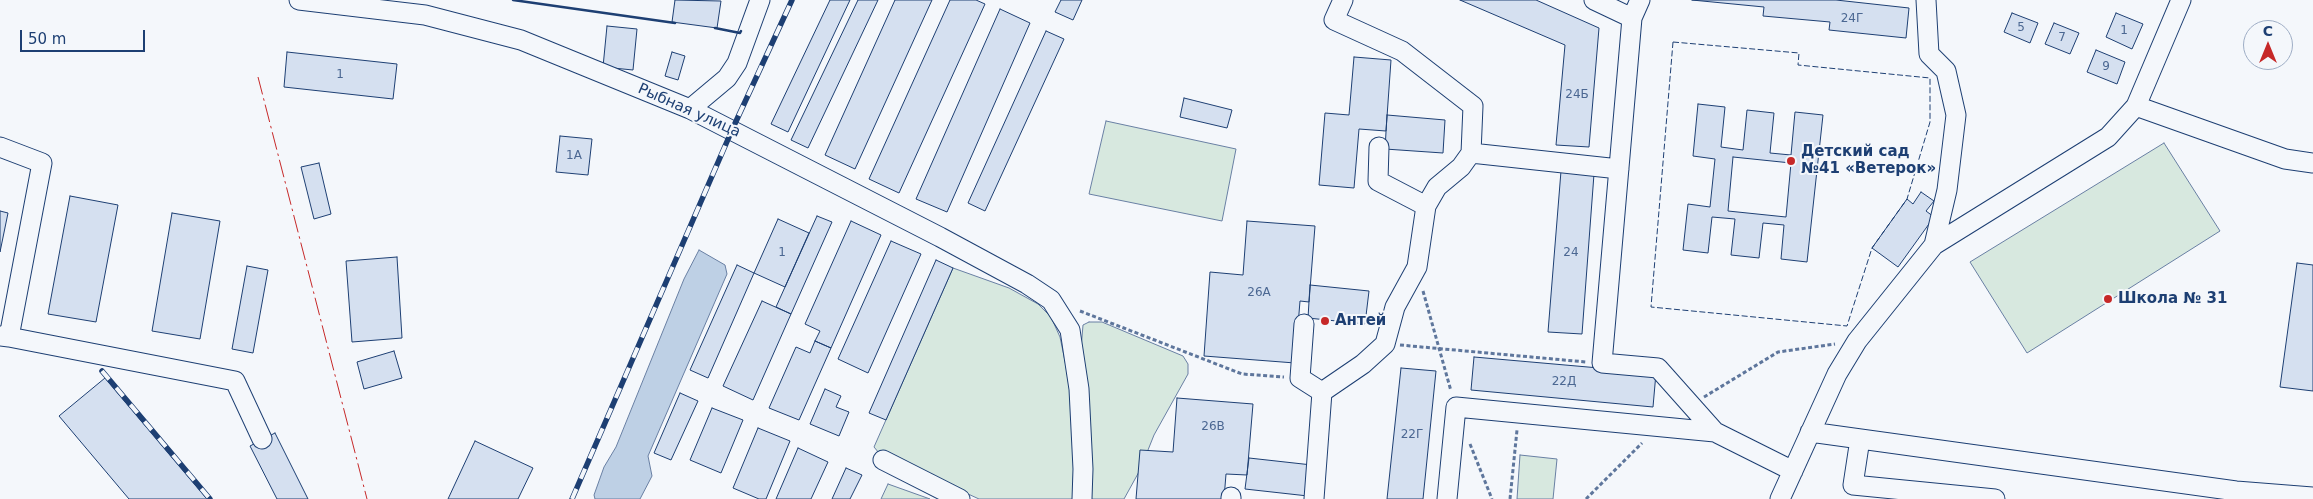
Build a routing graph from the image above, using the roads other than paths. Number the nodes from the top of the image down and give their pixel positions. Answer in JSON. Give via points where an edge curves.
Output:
{"nodes":[{"id":1,"x":298,"y":0,"type":"edge"},
{"id":2,"x":760,"y":0,"type":"edge"},
{"id":3,"x":1343,"y":0,"type":"edge"},
{"id":4,"x":1594,"y":0,"type":"edge"},
{"id":5,"x":1640,"y":0,"type":"edge"},
{"id":6,"x":1926,"y":0,"type":"edge"},
{"id":7,"x":2181,"y":0,"type":"edge"},
{"id":8,"x":1632,"y":18,"type":"junction"},
{"id":9,"x":2136,"y":106,"type":"junction"},
{"id":10,"x":690,"y":109,"type":"junction"},
{"id":11,"x":0,"y":147,"type":"edge"},
{"id":12,"x":1379,"y":147,"type":"dead end"},
{"id":13,"x":1471,"y":153,"type":"junction"},
{"id":14,"x":2313,"y":163,"type":"edge"},
{"id":15,"x":1619,"y":169,"type":"junction"},
{"id":16,"x":1426,"y":206,"type":"junction"},
{"id":17,"x":1934,"y":245,"type":"junction"},
{"id":18,"x":1304,"y":324,"type":"dead end"},
{"id":19,"x":5,"y":337,"type":"edge"},
{"id":20,"x":1322,"y":392,"type":"junction"},
{"id":21,"x":1715,"y":432,"type":"junction"},
{"id":22,"x":1810,"y":432,"type":"junction"},
{"id":23,"x":262,"y":439,"type":"dead end"},
{"id":24,"x":1860,"y":439,"type":"junction"},
{"id":25,"x":883,"y":460,"type":"dead end"},
{"id":26,"x":1793,"y":471,"type":"junction"},
{"id":27,"x":1911,"y":495,"type":"edge"},
{"id":28,"x":2313,"y":498,"type":"edge"},
{"id":29,"x":960,"y":499,"type":"edge"},
{"id":30,"x":1082,"y":499,"type":"edge"},
{"id":31,"x":1314,"y":499,"type":"edge"},
{"id":32,"x":1447,"y":499,"type":"edge"},
{"id":33,"x":1780,"y":499,"type":"edge"},
{"id":34,"x":1995,"y":499,"type":"edge"}],
"edges":[{"from":1,"to":10,"type":"street","name":"Рыбная улица","via":[[425,15],[502,35]]},
{"from":2,"to":10,"type":"street","via":[[737,63],[727,78]]},
{"from":3,"to":13,"type":"street","via":[[1334,20],[1402,51],[1474,106]]},
{"from":4,"to":8,"type":"street"},
{"from":5,"to":8,"type":"street"},
{"from":6,"to":17,"type":"street","via":[[1929,54],[1946,71],[1956,115],[1947,190]]},
{"from":7,"to":9,"type":"street"},
{"from":8,"to":15,"type":"street"},
{"from":9,"to":14,"type":"street","via":[[2285,159]]},
{"from":9,"to":17,"type":"street","via":[[2108,137]]},
{"from":10,"to":30,"type":"street","name":"Рыбная улица","via":[[940,237],[1051,300],[1065,320],[1073,342],[1080,405]]},
{"from":11,"to":19,"type":"street","via":[[42,163]]},
{"from":12,"to":16,"type":"street","via":[[1378,181]]},
{"from":13,"to":15,"type":"street"},
{"from":13,"to":16,"type":"street","via":[[1461,167],[1437,186]]},
{"from":15,"to":21,"type":"street","via":[[1602,363],[1658,368]]},
{"from":16,"to":20,"type":"street","via":[[1417,267],[1395,307],[1385,344],[1363,364]]},
{"from":17,"to":22,"type":"street","via":[[1857,341],[1837,374]]},
{"from":18,"to":20,"type":"street","via":[[1300,378]]},
{"from":19,"to":23,"type":"street","via":[[235,381]]},
{"from":20,"to":31,"type":"street"},
{"from":21,"to":26,"type":"street"},
{"from":21,"to":32,"type":"street","via":[[1456,406]]},
{"from":22,"to":24,"type":"street"},
{"from":22,"to":26,"type":"street"},
{"from":24,"to":27,"type":"street","via":[[1853,484]]},
{"from":24,"to":28,"type":"street","via":[[2236,491]]},
{"from":25,"to":29,"type":"street"},
{"from":26,"to":33,"type":"street"},
{"from":27,"to":34,"type":"street"}]}
